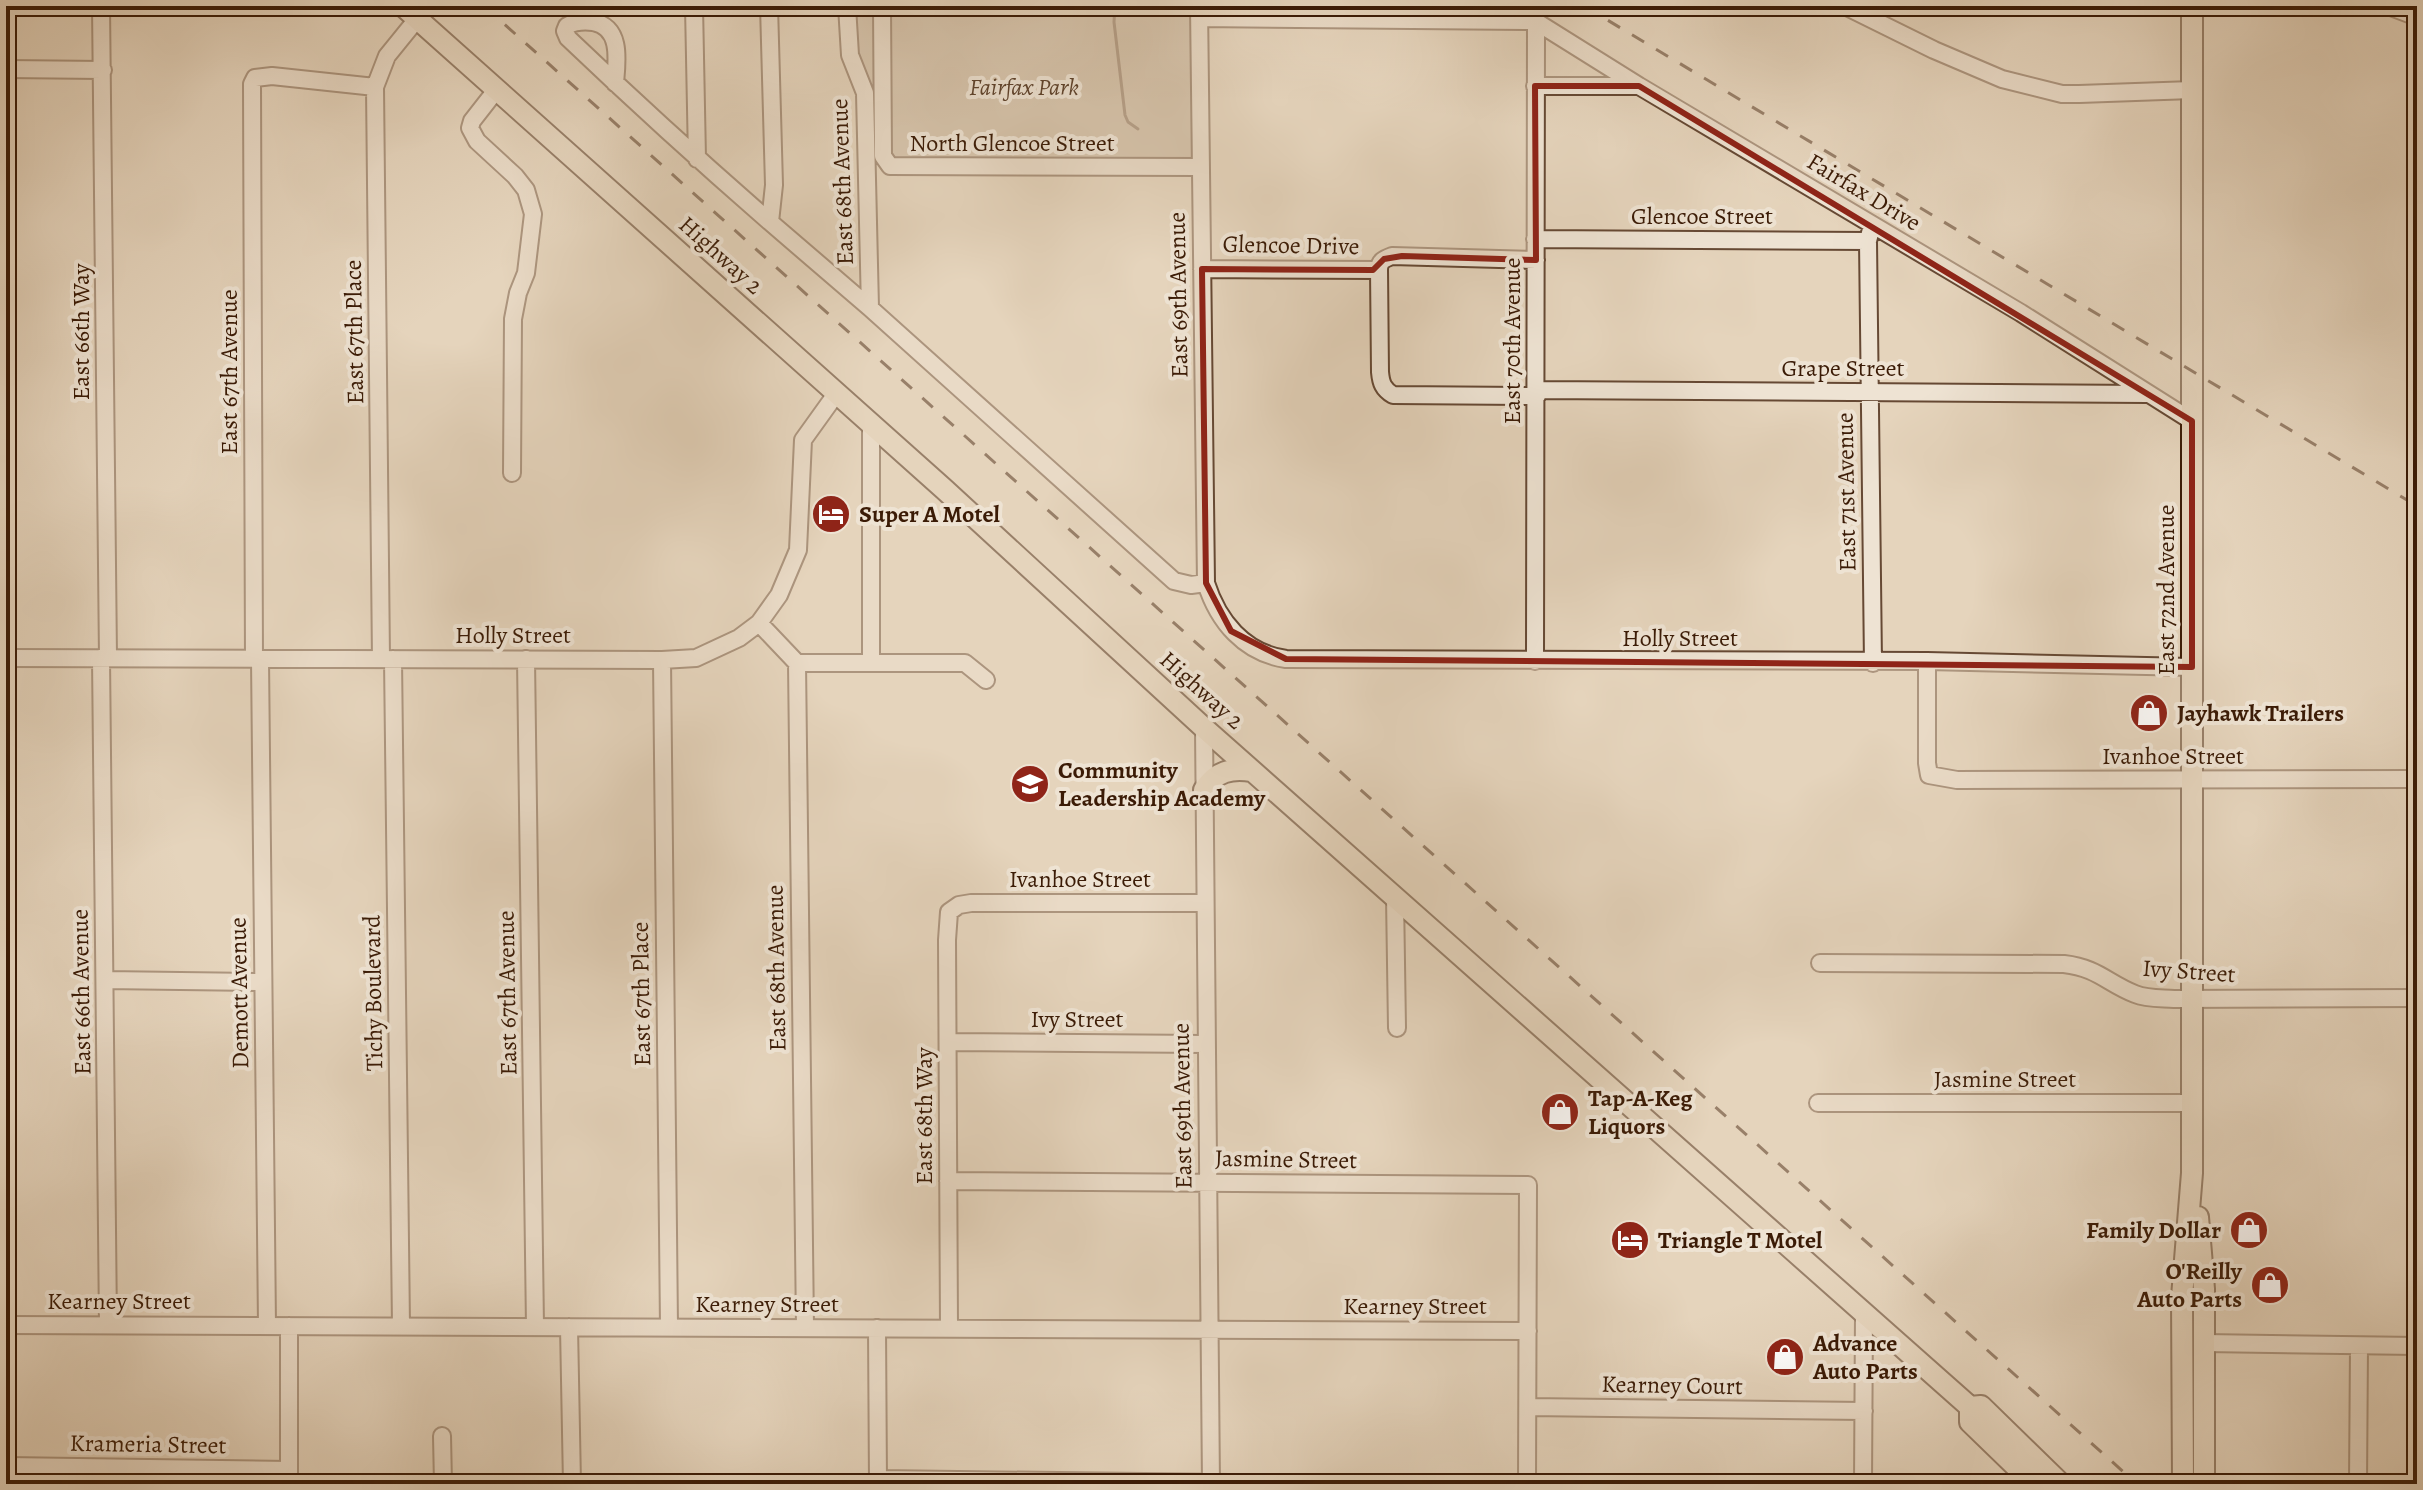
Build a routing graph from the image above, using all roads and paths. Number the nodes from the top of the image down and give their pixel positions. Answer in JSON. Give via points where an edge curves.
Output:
{"nodes":[{"id":1,"x":101,"y":6,"type":"edge"},
{"id":2,"x":694,"y":6,"type":"edge"},
{"id":3,"x":769,"y":6,"type":"edge"},
{"id":4,"x":882,"y":6,"type":"edge"},
{"id":5,"x":1511,"y":6,"type":"edge"},
{"id":6,"x":1845,"y":6,"type":"edge"},
{"id":7,"x":2192,"y":6,"type":"edge"},
{"id":8,"x":2388,"y":6,"type":"edge"},
{"id":9,"x":847,"y":8,"type":"edge"},
{"id":10,"x":410,"y":12,"type":"edge"},
{"id":11,"x":1199,"y":12,"type":"edge"},
{"id":12,"x":2417,"y":17,"type":"edge"},
{"id":13,"x":1536,"y":21,"type":"junction"},
{"id":14,"x":6,"y":69,"type":"edge"},
{"id":15,"x":103,"y":70,"type":"junction"},
{"id":16,"x":615,"y":83,"type":"dead end"},
{"id":17,"x":1535,"y":86,"type":"junction"},
{"id":18,"x":1639,"y":86,"type":"junction"},
{"id":19,"x":375,"y":87,"type":"junction"},
{"id":20,"x":497,"y":89,"type":"junction"},
{"id":21,"x":2192,"y":90,"type":"junction"},
{"id":22,"x":697,"y":159,"type":"junction"},
{"id":23,"x":1201,"y":167,"type":"junction"},
{"id":24,"x":770,"y":222,"type":"junction"},
{"id":25,"x":1870,"y":233,"type":"junction"},
{"id":26,"x":1535,"y":239,"type":"junction"},
{"id":27,"x":1536,"y":260,"type":"junction"},
{"id":28,"x":1202,"y":269,"type":"junction"},
{"id":29,"x":1379,"y":270,"type":"junction"},
{"id":30,"x":870,"y":308,"type":"junction"},
{"id":31,"x":1869,"y":392,"type":"junction"},
{"id":32,"x":1537,"y":393,"type":"junction"},
{"id":33,"x":836,"y":394,"type":"junction"},
{"id":34,"x":2148,"y":394,"type":"junction"},
{"id":35,"x":2192,"y":421,"type":"junction"},
{"id":36,"x":871,"y":425,"type":"junction"},
{"id":37,"x":512,"y":473,"type":"dead end"},
{"id":38,"x":1206,"y":583,"type":"junction"},
{"id":39,"x":759,"y":623,"type":"junction"},
{"id":40,"x":6,"y":658,"type":"edge"},
{"id":41,"x":104,"y":658,"type":"junction"},
{"id":42,"x":257,"y":659,"type":"junction"},
{"id":43,"x":387,"y":659,"type":"junction"},
{"id":44,"x":526,"y":659,"type":"junction"},
{"id":45,"x":662,"y":660,"type":"junction"},
{"id":46,"x":1535,"y":661,"type":"junction"},
{"id":47,"x":1927,"y":661,"type":"junction"},
{"id":48,"x":797,"y":663,"type":"junction"},
{"id":49,"x":871,"y":663,"type":"junction"},
{"id":50,"x":1873,"y":663,"type":"junction"},
{"id":51,"x":2192,"y":667,"type":"junction"},
{"id":52,"x":986,"y":680,"type":"dead end"},
{"id":53,"x":1204,"y":728,"type":"junction"},
{"id":54,"x":1252,"y":771,"type":"junction"},
{"id":55,"x":2192,"y":779,"type":"junction"},
{"id":56,"x":2417,"y":779,"type":"edge"},
{"id":57,"x":1204,"y":790,"type":"junction"},
{"id":58,"x":1395,"y":897,"type":"junction"},
{"id":59,"x":1204,"y":903,"type":"junction"},
{"id":60,"x":956,"y":906,"type":"joint"},
{"id":61,"x":1820,"y":963,"type":"dead end"},
{"id":62,"x":105,"y":980,"type":"junction"},
{"id":63,"x":263,"y":982,"type":"junction"},
{"id":64,"x":2417,"y":998,"type":"edge"},
{"id":65,"x":2192,"y":999,"type":"junction"},
{"id":66,"x":1397,"y":1028,"type":"dead end"},
{"id":67,"x":948,"y":1042,"type":"junction"},
{"id":68,"x":1205,"y":1044,"type":"junction"},
{"id":69,"x":1818,"y":1103,"type":"dead end"},
{"id":70,"x":2192,"y":1103,"type":"junction"},
{"id":71,"x":2192,"y":1173,"type":"junction"},
{"id":72,"x":948,"y":1181,"type":"junction"},
{"id":73,"x":1207,"y":1182,"type":"junction"},
{"id":74,"x":1864,"y":1313,"type":"junction"},
{"id":75,"x":6,"y":1325,"type":"edge"},
{"id":76,"x":108,"y":1325,"type":"junction"},
{"id":77,"x":267,"y":1326,"type":"junction"},
{"id":78,"x":289,"y":1326,"type":"junction"},
{"id":79,"x":401,"y":1326,"type":"junction"},
{"id":80,"x":535,"y":1327,"type":"junction"},
{"id":81,"x":569,"y":1327,"type":"junction"},
{"id":82,"x":669,"y":1327,"type":"junction"},
{"id":83,"x":805,"y":1328,"type":"junction"},
{"id":84,"x":877,"y":1328,"type":"junction"},
{"id":85,"x":949,"y":1328,"type":"junction"},
{"id":86,"x":1208,"y":1329,"type":"junction"},
{"id":87,"x":1528,"y":1331,"type":"junction"},
{"id":88,"x":2204,"y":1343,"type":"junction"},
{"id":89,"x":2359,"y":1346,"type":"junction"},
{"id":90,"x":2417,"y":1346,"type":"edge"},
{"id":91,"x":1528,"y":1407,"type":"junction"},
{"id":92,"x":1970,"y":1407,"type":"junction"},
{"id":93,"x":1864,"y":1411,"type":"junction"},
{"id":94,"x":442,"y":1436,"type":"dead end"},
{"id":95,"x":2030,"y":1453,"type":"junction"},
{"id":96,"x":6,"y":1466,"type":"edge"},
{"id":97,"x":124,"y":1476,"type":"edge"},
{"id":98,"x":289,"y":1477,"type":"edge"},
{"id":99,"x":878,"y":1481,"type":"edge"},
{"id":100,"x":2030,"y":1482,"type":"edge"},
{"id":101,"x":1211,"y":1483,"type":"edge"},
{"id":102,"x":443,"y":1484,"type":"edge"},
{"id":103,"x":572,"y":1484,"type":"edge"},
{"id":104,"x":1304,"y":1484,"type":"edge"},
{"id":105,"x":1527,"y":1484,"type":"edge"},
{"id":106,"x":1863,"y":1484,"type":"edge"},
{"id":107,"x":2061,"y":1484,"type":"edge"},
{"id":108,"x":2183,"y":1484,"type":"edge"},
{"id":109,"x":2204,"y":1484,"type":"edge"},
{"id":110,"x":2358,"y":1484,"type":"edge"}],
"edges":[{"from":1,"to":15,"type":"street","name":"East 66th Way"},
{"from":2,"to":22,"type":"street"},
{"from":3,"to":24,"type":"street","via":[[774,185]]},
{"from":4,"to":23,"type":"street","name":"North Glencoe Street","via":[[883,156],[890,166]]},
{"from":5,"to":13,"type":"street","name":"Fairfax Drive"},
{"from":6,"to":21,"type":"street","via":[[1934,50],[2033,88],[2062,94]]},
{"from":7,"to":21,"type":"main road","name":"East 72nd Avenue"},
{"from":8,"to":12,"type":"street"},
{"from":9,"to":30,"type":"street","name":"East 68th Avenue","via":[[850,55],[865,93]]},
{"from":10,"to":19,"type":"street","name":"East 67th Place"},
{"from":10,"to":20,"type":"main road","name":"Highway 2"},
{"from":11,"to":13,"type":"street"},
{"from":11,"to":23,"type":"street","name":"East 69th Avenue"},
{"from":13,"to":17,"type":"street","name":"East 70th Avenue"},
{"from":13,"to":18,"type":"street","name":"Fairfax Drive"},
{"from":14,"to":15,"type":"street"},
{"from":15,"to":41,"type":"street","name":"East 66th Way"},
{"from":16,"to":22,"type":"street"},
{"from":17,"to":18,"type":"street"},
{"from":17,"to":26,"type":"street","name":"East 70th Avenue"},
{"from":18,"to":25,"type":"street","name":"Fairfax Drive"},
{"from":19,"to":42,"type":"street","name":"East 67th Avenue","via":[[272,76],[259,76],[252,84]]},
{"from":19,"to":43,"type":"street","name":"East 67th Place"},
{"from":20,"to":33,"type":"main road","name":"Highway 2"},
{"from":20,"to":37,"type":"street","via":[[470,128],[526,190],[533,214],[526,273],[513,319]]},
{"from":21,"to":35,"type":"main road","name":"East 72nd Avenue"},
{"from":22,"to":24,"type":"street"},
{"from":23,"to":28,"type":"street","name":"East 69th Avenue"},
{"from":24,"to":30,"type":"street"},
{"from":25,"to":26,"type":"street","name":"Glencoe Street"},
{"from":25,"to":31,"type":"street","name":"East 71st Avenue"},
{"from":25,"to":34,"type":"street","name":"Fairfax Drive","via":[[2021,313]]},
{"from":26,"to":27,"type":"street","name":"East 70th Avenue"},
{"from":27,"to":29,"type":"street","via":[[1392,256]]},
{"from":27,"to":32,"type":"street","name":"East 70th Avenue"},
{"from":28,"to":29,"type":"street","name":"Glencoe Drive"},
{"from":28,"to":38,"type":"street","name":"East 69th Avenue"},
{"from":29,"to":32,"type":"street","name":"Grape Street","via":[[1380,372],[1387,391]]},
{"from":30,"to":38,"type":"street","via":[[1174,581]]},
{"from":31,"to":32,"type":"street","name":"Grape Street"},
{"from":31,"to":34,"type":"street","name":"Grape Street"},
{"from":31,"to":50,"type":"street","name":"East 71st Avenue"},
{"from":32,"to":46,"type":"street","name":"East 70th Avenue"},
{"from":33,"to":36,"type":"main road","name":"Highway 2"},
{"from":33,"to":39,"type":"street","name":"Holly Street","via":[[803,440],[798,550],[779,595]]},
{"from":34,"to":35,"type":"street","name":"Fairfax Drive"},
{"from":35,"to":51,"type":"main road","name":"East 72nd Avenue"},
{"from":36,"to":49,"type":"street"},
{"from":36,"to":53,"type":"main road","name":"Highway 2"},
{"from":38,"to":46,"type":"street","name":"Holly Street","via":[[1231,631],[1281,659]]},
{"from":39,"to":45,"type":"street","name":"Holly Street","via":[[696,658]]},
{"from":39,"to":48,"type":"street"},
{"from":40,"to":41,"type":"street","name":"Holly Street"},
{"from":41,"to":42,"type":"street","name":"Holly Street"},
{"from":41,"to":62,"type":"street","name":"East 66th Avenue"},
{"from":42,"to":43,"type":"street","name":"Holly Street"},
{"from":42,"to":63,"type":"street","name":"Demott Avenue"},
{"from":43,"to":44,"type":"street","name":"Holly Street"},
{"from":43,"to":79,"type":"street","name":"Tichy Boulevard"},
{"from":44,"to":45,"type":"street","name":"Holly Street"},
{"from":44,"to":80,"type":"street","name":"East 67th Avenue"},
{"from":45,"to":82,"type":"street","name":"East 67th Place"},
{"from":46,"to":50,"type":"street","name":"Holly Street"},
{"from":47,"to":50,"type":"street","name":"Holly Street"},
{"from":47,"to":51,"type":"street","name":"Holly Street"},
{"from":47,"to":55,"type":"street","name":"Ivanhoe Street","via":[[1929,775],[1957,780]]},
{"from":48,"to":49,"type":"street"},
{"from":48,"to":83,"type":"street","name":"East 68th Avenue"},
{"from":49,"to":52,"type":"street","via":[[965,663]]},
{"from":51,"to":55,"type":"main road","name":"East 72nd Avenue"},
{"from":53,"to":54,"type":"main road","name":"Highway 2"},
{"from":53,"to":57,"type":"street","name":"East 69th Avenue"},
{"from":54,"to":57,"type":"main road","via":[[1221,773]]},
{"from":54,"to":58,"type":"main road","name":"Highway 2"},
{"from":55,"to":56,"type":"street","name":"Ivanhoe Street"},
{"from":55,"to":65,"type":"main road","name":"East 72nd Avenue"},
{"from":57,"to":59,"type":"street","name":"East 69th Avenue"},
{"from":58,"to":66,"type":"street"},
{"from":58,"to":74,"type":"main road","name":"Highway 2"},
{"from":59,"to":60,"type":"street","name":"Ivanhoe Street"},
{"from":59,"to":68,"type":"street","name":"East 69th Avenue"},
{"from":60,"to":67,"type":"street","name":"East 68th Way","via":[[948,917]]},
{"from":61,"to":65,"type":"street","name":"Ivy Street","via":[[2064,964],[2083,966],[2136,994]]},
{"from":62,"to":63,"type":"street"},
{"from":62,"to":76,"type":"street","name":"East 66th Avenue"},
{"from":63,"to":77,"type":"street","name":"Demott Avenue"},
{"from":64,"to":65,"type":"street","name":"Ivy Street"},
{"from":65,"to":70,"type":"main road","name":"East 72nd Avenue"},
{"from":67,"to":68,"type":"street","name":"Ivy Street"},
{"from":67,"to":72,"type":"street","name":"East 68th Way"},
{"from":68,"to":73,"type":"street","name":"East 69th Avenue"},
{"from":69,"to":70,"type":"street","name":"Jasmine Street"},
{"from":70,"to":71,"type":"main road","name":"East 72nd Avenue"},
{"from":71,"to":88,"type":"main road","name":"East 72nd Avenue","via":[[2203,1267]]},
{"from":71,"to":108,"type":"main road","name":"East 72nd Avenue","via":[[2182,1297]]},
{"from":72,"to":73,"type":"street","name":"Jasmine Street"},
{"from":72,"to":85,"type":"street","name":"East 68th Way"},
{"from":73,"to":86,"type":"street","name":"East 69th Avenue"},
{"from":73,"to":87,"type":"street","name":"Jasmine Street","via":[[1528,1185]]},
{"from":74,"to":92,"type":"main road","name":"Highway 2"},
{"from":74,"to":93,"type":"street"},
{"from":75,"to":76,"type":"street","name":"Kearney Street"},
{"from":76,"to":77,"type":"street","name":"Kearney Street"},
{"from":77,"to":78,"type":"street","name":"Kearney Street"},
{"from":78,"to":79,"type":"street","name":"Kearney Street"},
{"from":78,"to":98,"type":"street"},
{"from":79,"to":80,"type":"street","name":"Kearney Street"},
{"from":80,"to":81,"type":"street","name":"Kearney Street"},
{"from":81,"to":82,"type":"street","name":"Kearney Street"},
{"from":81,"to":103,"type":"street"},
{"from":82,"to":83,"type":"street","name":"Kearney Street"},
{"from":83,"to":84,"type":"street","name":"Kearney Street"},
{"from":84,"to":85,"type":"street","name":"Kearney Street"},
{"from":84,"to":99,"type":"street"},
{"from":85,"to":86,"type":"street","name":"Kearney Street"},
{"from":86,"to":87,"type":"street","name":"Kearney Street"},
{"from":86,"to":101,"type":"street","name":"East 69th Avenue"},
{"from":87,"to":91,"type":"street"},
{"from":88,"to":89,"type":"street"},
{"from":88,"to":109,"type":"main road","name":"East 72nd Avenue"},
{"from":89,"to":90,"type":"street"},
{"from":89,"to":110,"type":"street"},
{"from":91,"to":93,"type":"street","name":"Kearney Court"},
{"from":91,"to":105,"type":"street"},
{"from":92,"to":95,"type":"main road","name":"Highway 2","via":[[1981,1406]]},
{"from":92,"to":100,"type":"main road","name":"Highway 2","via":[[1970,1422]]},
{"from":93,"to":106,"type":"street"},
{"from":94,"to":102,"type":"street"},
{"from":95,"to":100,"type":"street"},
{"from":95,"to":107,"type":"main road","name":"Highway 2"},
{"from":96,"to":97,"type":"street","name":"Krameria Street"},
{"from":97,"to":98,"type":"street","name":"Krameria Street"},
{"from":99,"to":101,"type":"street"},
{"from":101,"to":104,"type":"street"}]}
